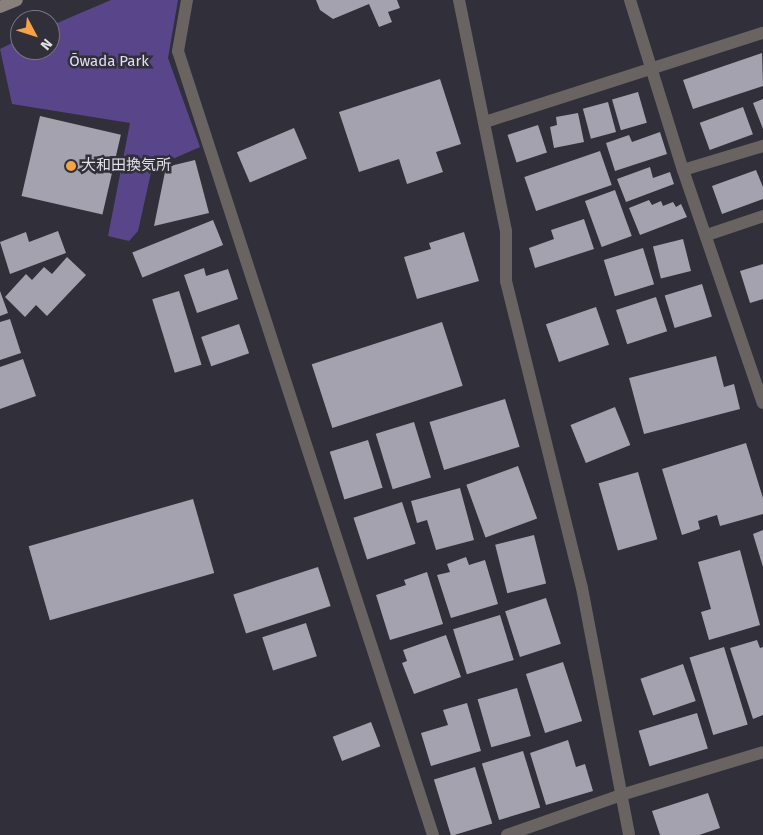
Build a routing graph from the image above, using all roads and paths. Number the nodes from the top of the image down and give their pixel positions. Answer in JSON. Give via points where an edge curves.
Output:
{"nodes":[{"id":1,"x":17,"y":0,"type":"edge"},
{"id":2,"x":186,"y":0,"type":"edge"},
{"id":3,"x":459,"y":0,"type":"edge"},
{"id":4,"x":630,"y":0,"type":"edge"},
{"id":5,"x":0,"y":7,"type":"edge"},
{"id":6,"x":763,"y":33,"type":"edge"},
{"id":7,"x":654,"y":69,"type":"junction"},
{"id":8,"x":485,"y":122,"type":"junction"},
{"id":9,"x":763,"y":146,"type":"edge"},
{"id":10,"x":683,"y":170,"type":"junction"},
{"id":11,"x":763,"y":216,"type":"edge"},
{"id":12,"x":707,"y":235,"type":"junction"},
{"id":13,"x":757,"y":363,"type":"edge"},
{"id":14,"x":763,"y":403,"type":"edge"},
{"id":15,"x":763,"y":752,"type":"edge"},
{"id":16,"x":621,"y":795,"type":"junction"},
{"id":17,"x":433,"y":835,"type":"edge"},
{"id":18,"x":507,"y":835,"type":"edge"},
{"id":19,"x":629,"y":835,"type":"edge"}],
"edges":[{"from":1,"to":5,"type":"main road"},
{"from":2,"to":17,"type":"street","via":[[178,51]]},
{"from":3,"to":8,"type":"street"},
{"from":4,"to":7,"type":"street"},
{"from":6,"to":7,"type":"street"},
{"from":7,"to":8,"type":"street"},
{"from":7,"to":10,"type":"street"},
{"from":8,"to":16,"type":"street","via":[[506,231],[506,281],[582,588]]},
{"from":9,"to":10,"type":"street"},
{"from":10,"to":12,"type":"street"},
{"from":11,"to":12,"type":"street"},
{"from":12,"to":13,"type":"street"},
{"from":13,"to":14,"type":"street"},
{"from":15,"to":16,"type":"street"},
{"from":16,"to":18,"type":"street"},
{"from":16,"to":19,"type":"street"}]}
